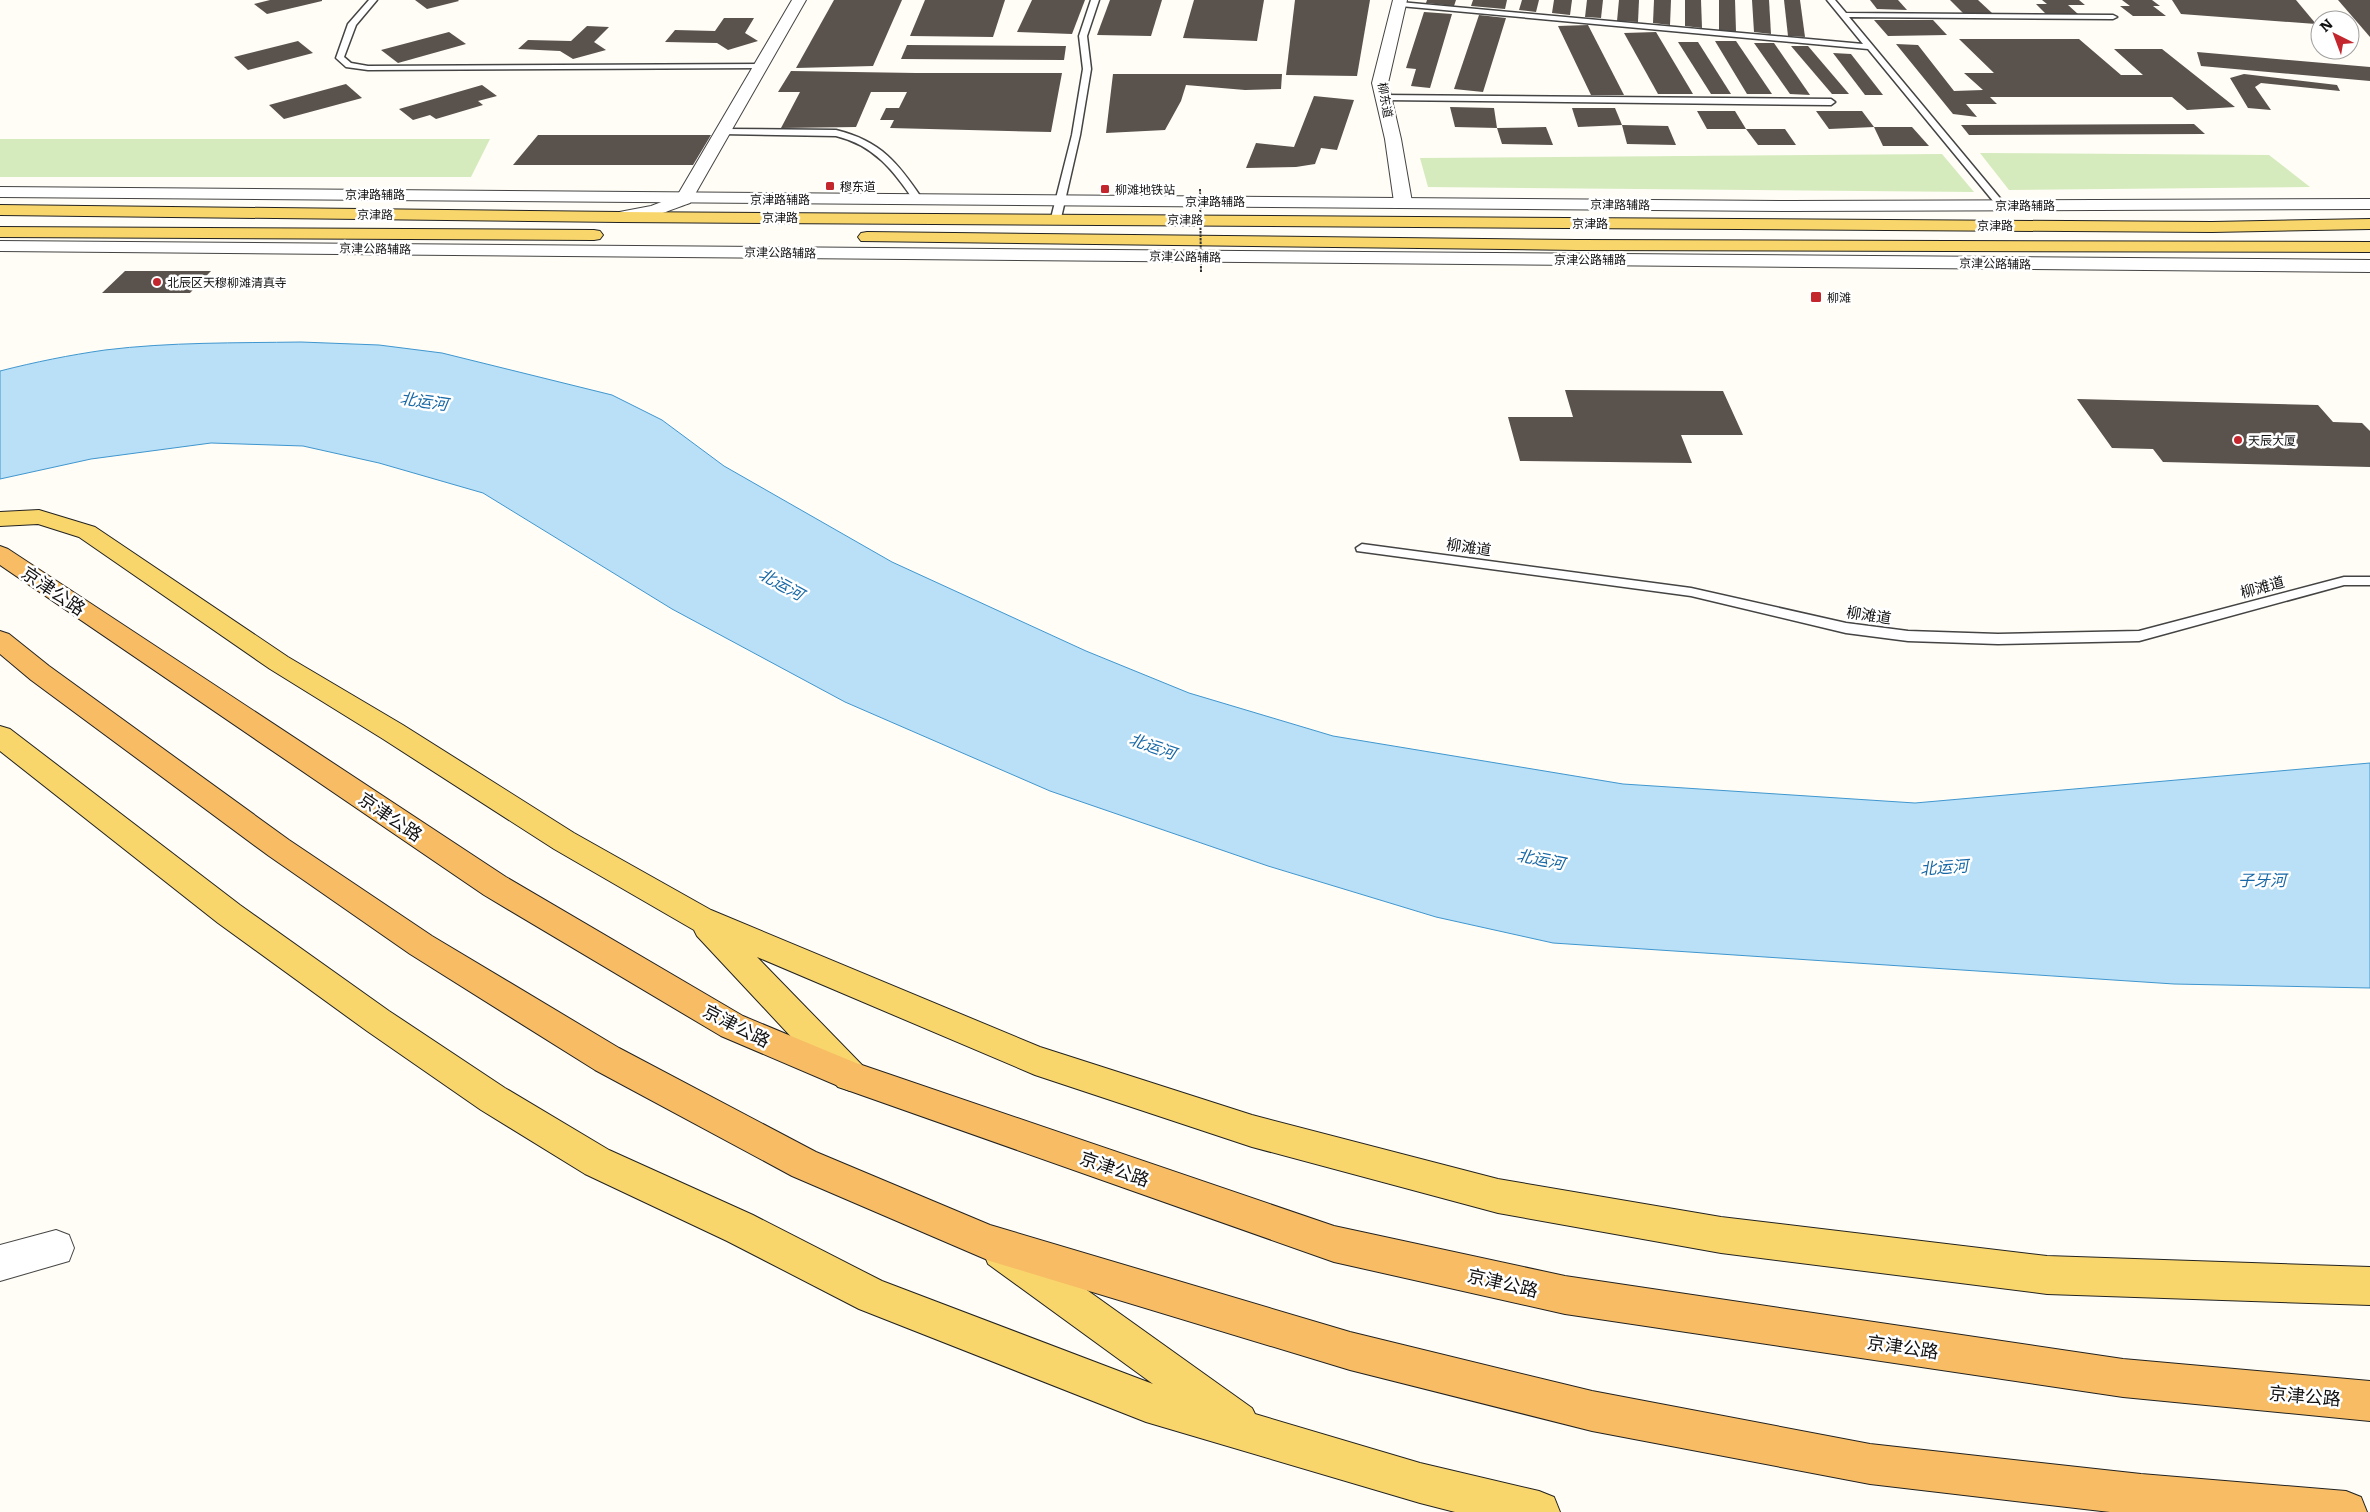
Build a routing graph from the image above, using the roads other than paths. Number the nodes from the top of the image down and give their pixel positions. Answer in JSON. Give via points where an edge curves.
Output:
{"nodes":[{"id":1,"x":373,"y":0,"type":"edge"},
{"id":2,"x":799,"y":0,"type":"edge"},
{"id":3,"x":1095,"y":0,"type":"edge"},
{"id":4,"x":1831,"y":0,"type":"edge"},
{"id":5,"x":1400,"y":2,"type":"edge"},
{"id":6,"x":1844,"y":15,"type":"junction"},
{"id":7,"x":2113,"y":17,"type":"dead end"},
{"id":8,"x":1870,"y":47,"type":"junction"},
{"id":9,"x":763,"y":66,"type":"junction"},
{"id":10,"x":1384,"y":97,"type":"junction"},
{"id":11,"x":1830,"y":102,"type":"dead end"},
{"id":12,"x":724,"y":132,"type":"junction"},
{"id":13,"x":0,"y":192,"type":"edge"},
{"id":14,"x":684,"y":199,"type":"junction"},
{"id":15,"x":918,"y":200,"type":"junction"},
{"id":16,"x":1403,"y":202,"type":"junction"},
{"id":17,"x":2370,"y":204,"type":"edge"},
{"id":18,"x":2000,"y":205,"type":"junction"},
{"id":19,"x":0,"y":210,"type":"edge"},
{"id":20,"x":1058,"y":210,"type":"junction"},
{"id":21,"x":620,"y":216,"type":"junction"},
{"id":22,"x":706,"y":217,"type":"junction"},
{"id":23,"x":2370,"y":224,"type":"edge"},
{"id":24,"x":0,"y":232,"type":"edge"},
{"id":25,"x":0,"y":246,"type":"edge"},
{"id":26,"x":1000,"y":246,"type":"junction"},
{"id":27,"x":2370,"y":247,"type":"edge"},
{"id":28,"x":2370,"y":266,"type":"edge"},
{"id":29,"x":0,"y":519,"type":"edge"},
{"id":30,"x":1362,"y":548,"type":"dead end"},
{"id":31,"x":0,"y":554,"type":"edge"},
{"id":32,"x":2370,"y":581,"type":"edge"},
{"id":33,"x":0,"y":640,"type":"edge"},
{"id":34,"x":0,"y":736,"type":"edge"},
{"id":35,"x":700,"y":918,"type":"junction"},
{"id":36,"x":850,"y":1076,"type":"junction"},
{"id":37,"x":990,"y":1243,"type":"junction"},
{"id":38,"x":56,"y":1248,"type":"dead end"},
{"id":39,"x":0,"y":1263,"type":"edge"},
{"id":40,"x":2370,"y":1286,"type":"edge"},
{"id":41,"x":2370,"y":1401,"type":"edge"},
{"id":42,"x":1256,"y":1434,"type":"junction"},
{"id":43,"x":1539,"y":1512,"type":"edge"},
{"id":44,"x":2346,"y":1512,"type":"edge"}],
"edges":[{"from":1,"to":9,"type":"lane","via":[[352,24],[340,58],[349,65],[368,68]]},
{"from":2,"to":9,"type":"street"},
{"from":3,"to":20,"type":"lane","via":[[1083,36],[1087,69],[1076,135]]},
{"from":4,"to":6,"type":"lane"},
{"from":5,"to":8,"type":"lane"},
{"from":5,"to":10,"type":"street","name":"柳东道","via":[[1380,83]]},
{"from":6,"to":7,"type":"lane"},
{"from":6,"to":8,"type":"lane"},
{"from":8,"to":18,"type":"lane"},
{"from":9,"to":12,"type":"street"},
{"from":10,"to":11,"type":"lane"},
{"from":10,"to":16,"type":"street","name":"柳东道"},
{"from":12,"to":14,"type":"street"},
{"from":12,"to":15,"type":"lane","via":[[852,136],[874,146],[904,178]]},
{"from":13,"to":14,"type":"street","name":"京津路辅路"},
{"from":14,"to":15,"type":"street","name":"京津路辅路"},
{"from":14,"to":21,"type":"street","via":[[655,210]]},
{"from":14,"to":22,"type":"street","via":[[692,211]]},
{"from":15,"to":20,"type":"street","name":"京津路辅路"},
{"from":16,"to":18,"type":"street","name":"京津路辅路"},
{"from":16,"to":20,"type":"street","name":"京津路辅路","via":[[1102,200]]},
{"from":17,"to":18,"type":"street","name":"京津路辅路"},
{"from":19,"to":21,"type":"main road","name":"京津路"},
{"from":20,"to":22,"type":"main road","name":"京津路","via":[[1022,218]]},
{"from":20,"to":23,"type":"main road","name":"京津路","via":[[2212,227]]},
{"from":21,"to":22,"type":"main road","name":"京津路"},
{"from":24,"to":26,"type":"main road","name":"京津路"},
{"from":25,"to":26,"type":"street","name":"京津公路辅路"},
{"from":26,"to":27,"type":"main road","name":"京津路"},
{"from":26,"to":28,"type":"street","name":"京津公路辅路"},
{"from":29,"to":35,"type":"main road","via":[[40,517],[87,532],[279,663],[564,842]]},
{"from":30,"to":32,"type":"lane","name":"柳滩道","via":[[1691,592],[1846,628],[1926,637],[2139,636],[2344,581]]},
{"from":31,"to":36,"type":"highway","name":"京津公路","via":[[495,886],[732,1026]]},
{"from":33,"to":37,"type":"highway","via":[[40,673],[279,848],[421,945],[607,1059],[804,1164]]},
{"from":34,"to":42,"type":"main road","via":[[229,914],[378,1021],[493,1099],[597,1162],[740,1228],[872,1296],[1146,1402]]},
{"from":35,"to":36,"type":"main road"},
{"from":35,"to":40,"type":"main road","via":[[1035,1060],[1252,1131],[1498,1196],[1721,1235],[2047,1275]]},
{"from":36,"to":41,"type":"highway","name":"京津公路","via":[[1334,1244],[1565,1296],[2124,1378]]},
{"from":37,"to":42,"type":"main road"},
{"from":37,"to":44,"type":"highway","via":[[1350,1351],[1592,1411],[1870,1464],[2141,1495]]},
{"from":38,"to":39,"type":"street"},
{"from":42,"to":43,"type":"main road","via":[[1420,1483]]}]}
